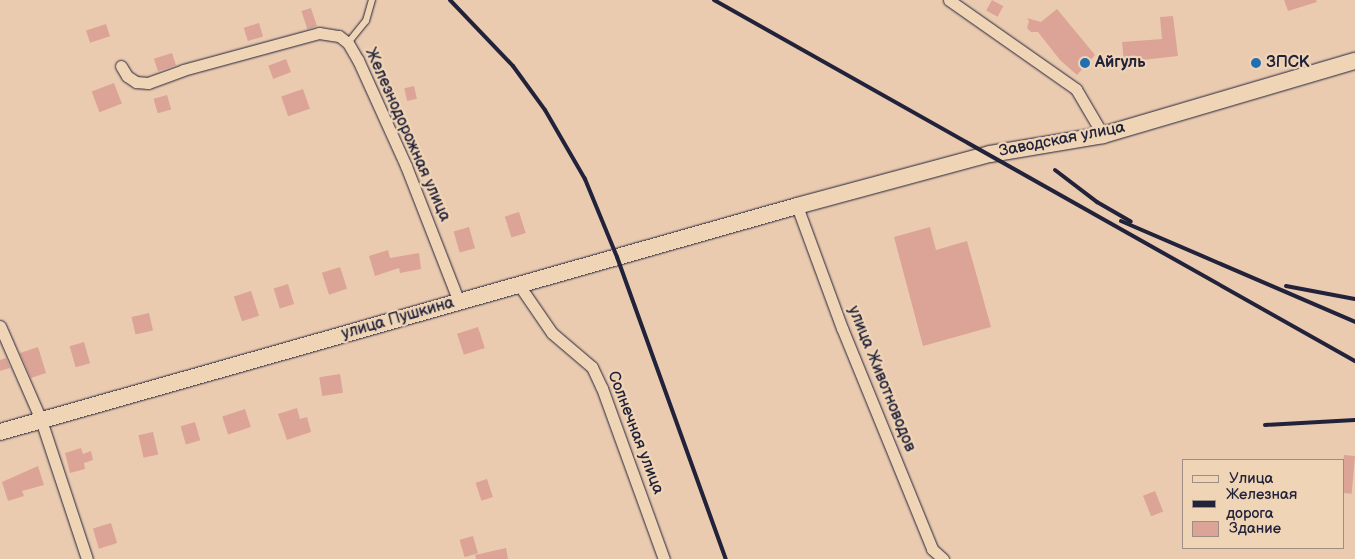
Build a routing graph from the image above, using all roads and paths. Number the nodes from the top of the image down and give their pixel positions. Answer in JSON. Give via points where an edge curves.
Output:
{"nodes":[{"id":1,"x":372,"y":0,"type":"edge"},
{"id":2,"x":949,"y":0,"type":"edge"},
{"id":3,"x":348,"y":43,"type":"junction"},
{"id":4,"x":1355,"y":61,"type":"edge"},
{"id":5,"x":120,"y":66,"type":"dead end"},
{"id":6,"x":1104,"y":135,"type":"junction"},
{"id":7,"x":797,"y":206,"type":"junction"},
{"id":8,"x":519,"y":284,"type":"junction"},
{"id":9,"x":459,"y":302,"type":"junction"},
{"id":10,"x":0,"y":326,"type":"edge"},
{"id":11,"x":41,"y":420,"type":"junction"},
{"id":12,"x":0,"y":432,"type":"edge"},
{"id":13,"x":87,"y":559,"type":"edge"},
{"id":14,"x":664,"y":559,"type":"edge"},
{"id":15,"x":943,"y":559,"type":"edge"}],
"edges":[{"from":1,"to":3,"type":"lane","via":[[366,21]]},
{"from":2,"to":6,"type":"street","via":[[1076,89]]},
{"from":3,"to":5,"type":"street","name":"Железнодорожная улица","via":[[339,36],[318,33],[183,70],[148,83],[136,82]]},
{"from":3,"to":9,"type":"street","name":"Железнодорожная улица","via":[[406,166]]},
{"from":4,"to":6,"type":"main road","name":"Заводская улица"},
{"from":6,"to":7,"type":"main road","name":"Заводская улица","via":[[990,154]]},
{"from":7,"to":8,"type":"main road","name":"улица Пушкина"},
{"from":7,"to":15,"type":"street","name":"улица Животноводов","via":[[842,328],[932,548]]},
{"from":8,"to":9,"type":"main road","name":"улица Пушкина"},
{"from":8,"to":14,"type":"street","name":"Солнечная улица","via":[[552,333],[592,367]]},
{"from":9,"to":11,"type":"main road","name":"улица Пушкина"},
{"from":10,"to":11,"type":"street"},
{"from":11,"to":12,"type":"main road","name":"улица Пушкина"},
{"from":11,"to":13,"type":"street"}]}
